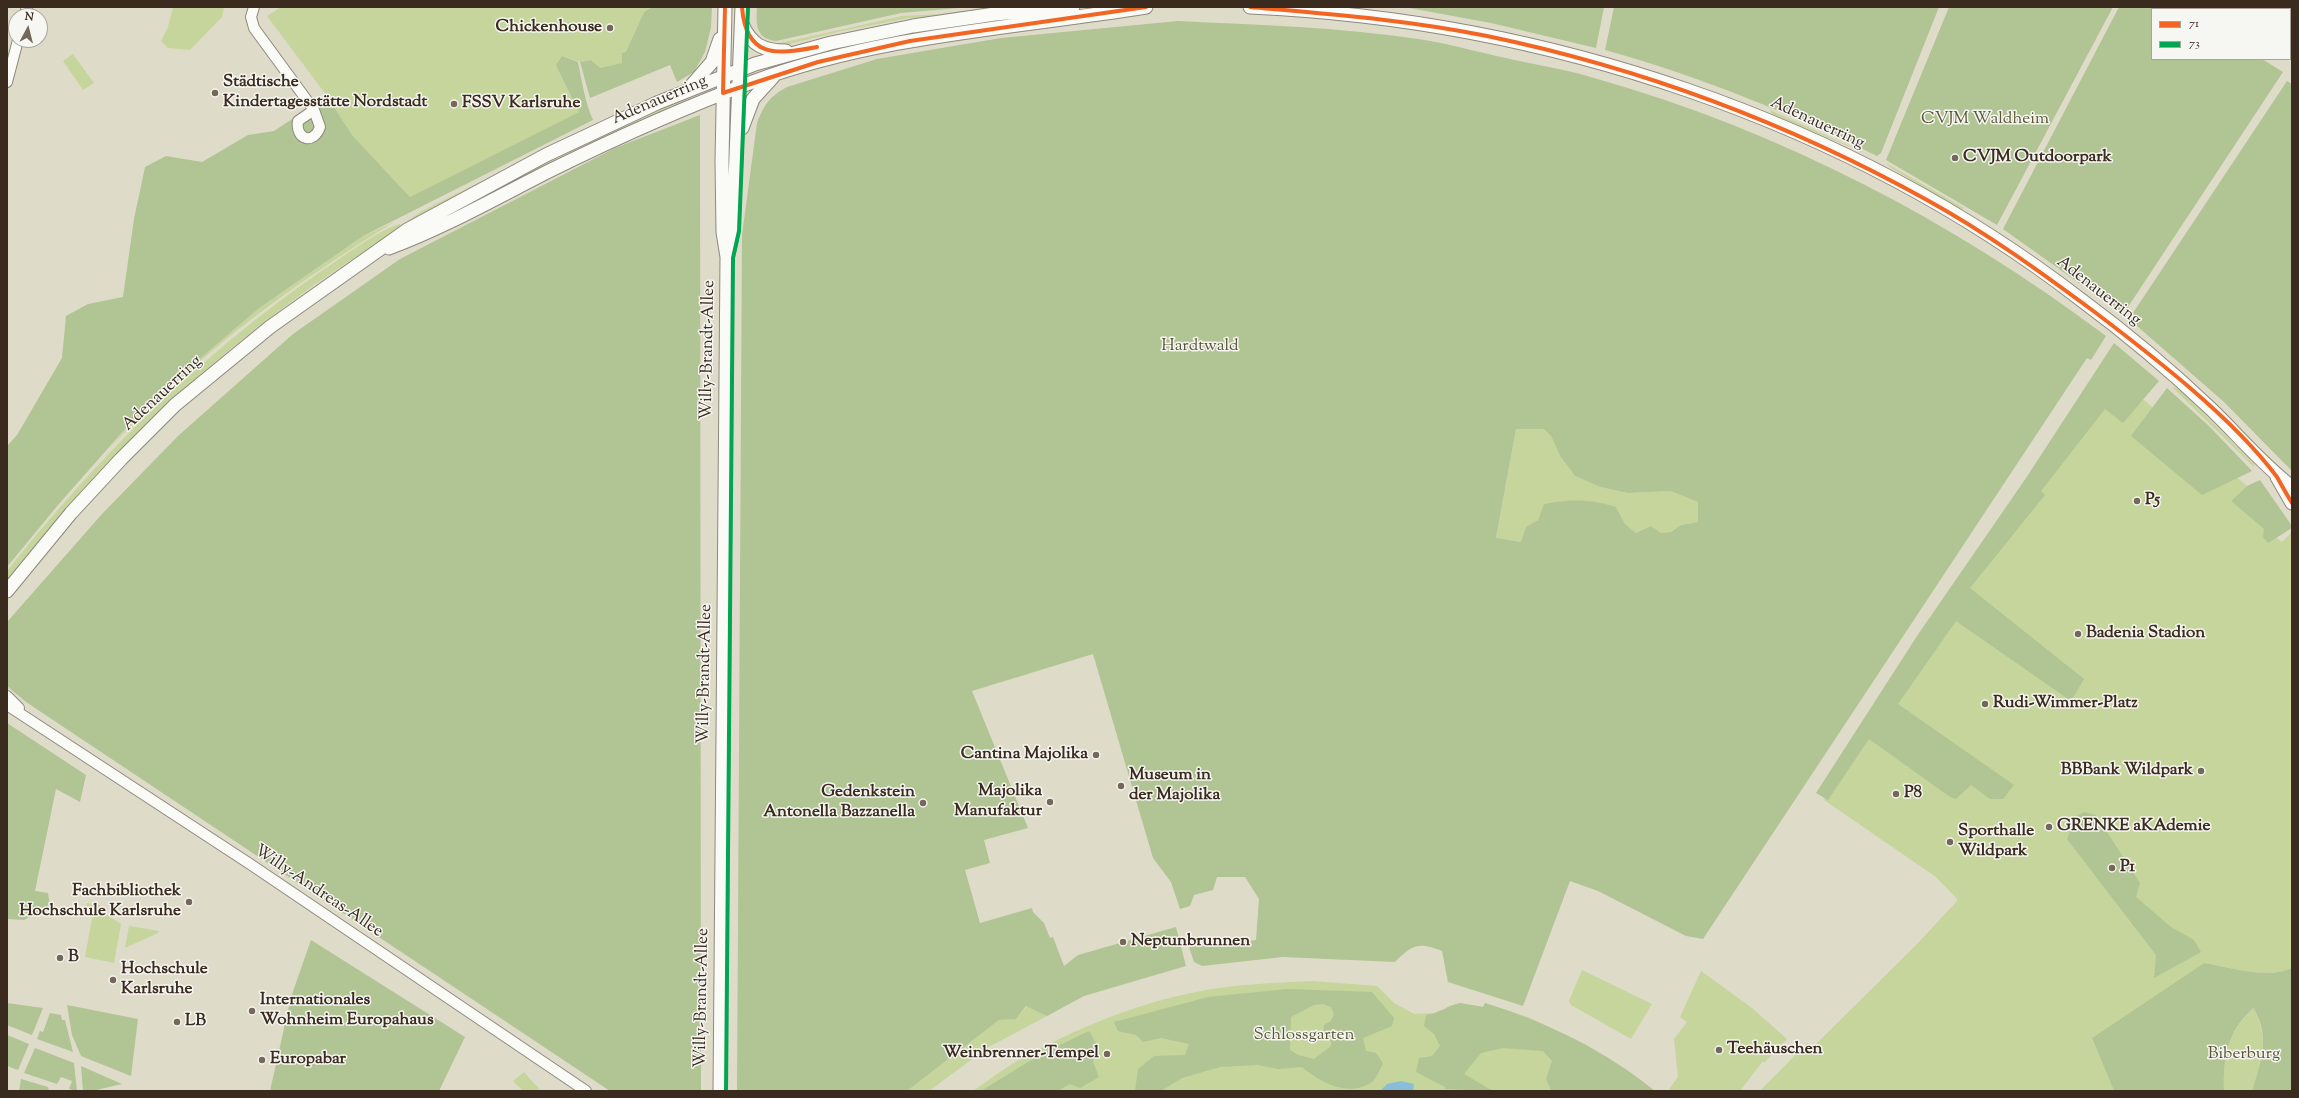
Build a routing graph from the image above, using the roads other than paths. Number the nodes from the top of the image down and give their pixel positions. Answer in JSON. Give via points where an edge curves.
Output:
{"nodes":[{"id":1,"x":254,"y":7,"type":"edge"},
{"id":2,"x":725,"y":7,"type":"edge"},
{"id":3,"x":742,"y":7,"type":"edge"},
{"id":4,"x":1073,"y":7,"type":"edge"},
{"id":5,"x":1146,"y":7,"type":"edge"},
{"id":6,"x":1250,"y":7,"type":"edge"},
{"id":7,"x":742,"y":24,"type":"junction"},
{"id":8,"x":724,"y":27,"type":"junction"},
{"id":9,"x":16,"y":48,"type":"edge"},
{"id":10,"x":797,"y":51,"type":"junction"},
{"id":11,"x":740,"y":70,"type":"junction"},
{"id":12,"x":776,"y":74,"type":"junction"},
{"id":13,"x":723,"y":76,"type":"junction"},
{"id":14,"x":7,"y":82,"type":"edge"},
{"id":15,"x":739,"y":88,"type":"junction"},
{"id":16,"x":685,"y":91,"type":"junction"},
{"id":17,"x":723,"y":94,"type":"junction"},
{"id":18,"x":314,"y":110,"type":"dead end"},
{"id":19,"x":737,"y":142,"type":"junction"},
{"id":20,"x":373,"y":255,"type":"junction"},
{"id":21,"x":727,"y":257,"type":"junction"},
{"id":22,"x":2276,"y":476,"type":"junction"},
{"id":23,"x":2292,"y":487,"type":"edge"},
{"id":24,"x":2292,"y":503,"type":"edge"},
{"id":25,"x":7,"y":591,"type":"edge"},
{"id":26,"x":7,"y":696,"type":"edge"},
{"id":27,"x":7,"y":705,"type":"edge"},
{"id":28,"x":31,"y":721,"type":"junction"},
{"id":29,"x":586,"y":1091,"type":"edge"},
{"id":30,"x":720,"y":1091,"type":"edge"}],
"edges":[{"from":1,"to":18,"type":"street","via":[[254,28]]},
{"from":2,"to":8,"type":"main road","name":"Willy-Brandt-Allee"},
{"from":3,"to":7,"type":"main road","name":"Willy-Brandt-Allee"},
{"from":4,"to":10,"type":"main road","name":"Adenauerring","via":[[995,14],[913,26]]},
{"from":5,"to":12,"type":"main road","name":"Adenauerring","via":[[923,39],[835,57]]},
{"from":6,"to":22,"type":"main road","name":"Adenauerring","via":[[1396,19],[1453,28],[1528,45],[1657,80],[1794,132],[1934,203],[1993,238],[2080,298],[2173,374],[2236,433]]},
{"from":7,"to":10,"type":"main road","via":[[751,41],[763,49],[776,52]]},
{"from":7,"to":11,"type":"main road","name":"Willy-Brandt-Allee"},
{"from":8,"to":13,"type":"main road","name":"Willy-Brandt-Allee"},
{"from":8,"to":16,"type":"main road","via":[[710,65]]},
{"from":9,"to":14,"type":"street"},
{"from":10,"to":11,"type":"main road","name":"Adenauerring"},
{"from":11,"to":13,"type":"main road","name":"Adenauerring"},
{"from":11,"to":15,"type":"main road","name":"Willy-Brandt-Allee"},
{"from":12,"to":15,"type":"main road","name":"Adenauerring"},
{"from":12,"to":19,"type":"main road","via":[[753,99]]},
{"from":13,"to":16,"type":"main road","name":"Adenauerring"},
{"from":13,"to":17,"type":"main road","name":"Willy-Brandt-Allee"},
{"from":15,"to":17,"type":"main road","name":"Adenauerring"},
{"from":15,"to":19,"type":"main road","name":"Willy-Brandt-Allee"},
{"from":16,"to":20,"type":"main road","name":"Adenauerring","via":[[517,170],[407,230]]},
{"from":17,"to":20,"type":"main road","name":"Adenauerring","via":[[604,144],[450,223]]},
{"from":17,"to":21,"type":"main road","name":"Willy-Brandt-Allee","via":[[723,232]]},
{"from":19,"to":21,"type":"main road","name":"Willy-Brandt-Allee","via":[[733,231]]},
{"from":20,"to":25,"type":"main road","name":"Adenauerring","via":[[270,327],[175,405],[75,509]]},
{"from":21,"to":30,"type":"main road","name":"Willy-Brandt-Allee"},
{"from":22,"to":23,"type":"main road","name":"Adenauerring"},
{"from":22,"to":24,"type":"main road","name":"Adenauerring"},
{"from":26,"to":28,"type":"street","name":"Willy-Andreas-Allee"},
{"from":27,"to":28,"type":"street","name":"Willy-Andreas-Allee"},
{"from":28,"to":29,"type":"street","name":"Willy-Andreas-Allee","via":[[250,864]]}]}
